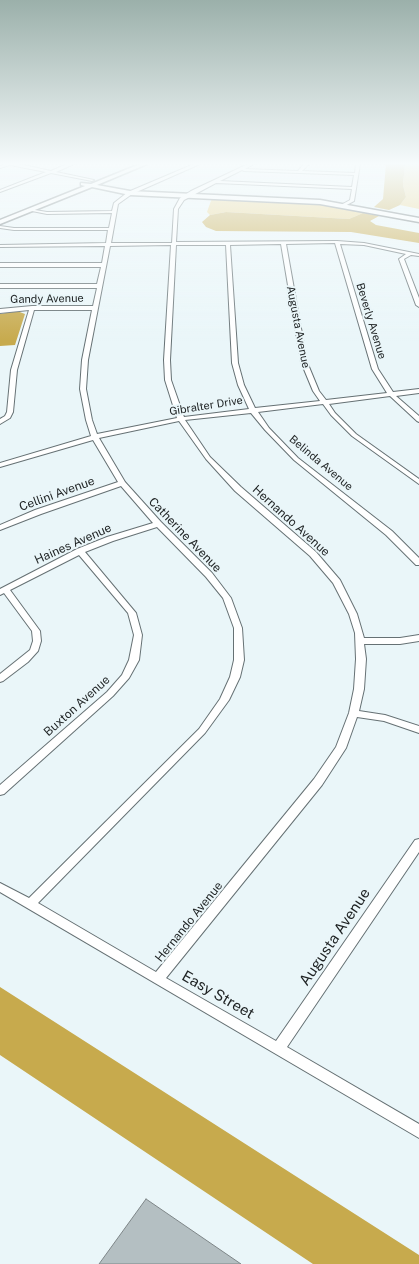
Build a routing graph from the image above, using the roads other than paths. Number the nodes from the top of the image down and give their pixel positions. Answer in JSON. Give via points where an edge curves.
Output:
{"nodes":[{"id":1,"x":112,"y":223,"type":"edge"},
{"id":2,"x":175,"y":223,"type":"edge"},
{"id":3,"x":0,"y":227,"type":"edge"},
{"id":4,"x":111,"y":229,"type":"junction"},
{"id":5,"x":228,"y":242,"type":"junction"},
{"id":6,"x":283,"y":242,"type":"junction"},
{"id":7,"x":337,"y":242,"type":"junction"},
{"id":8,"x":174,"y":243,"type":"junction"},
{"id":9,"x":107,"y":246,"type":"junction"},
{"id":10,"x":1,"y":247,"type":"edge"},
{"id":11,"x":410,"y":253,"type":"junction"},
{"id":12,"x":419,"y":255,"type":"edge"},
{"id":13,"x":103,"y":265,"type":"junction"},
{"id":14,"x":0,"y":266,"type":"edge"},
{"id":15,"x":0,"y":286,"type":"edge"},
{"id":16,"x":99,"y":286,"type":"junction"},
{"id":17,"x":419,"y":305,"type":"edge"},
{"id":18,"x":32,"y":308,"type":"junction"},
{"id":19,"x":95,"y":308,"type":"junction"},
{"id":20,"x":0,"y":311,"type":"edge"},
{"id":21,"x":419,"y":391,"type":"edge"},
{"id":22,"x":391,"y":394,"type":"junction"},
{"id":23,"x":322,"y":402,"type":"junction"},
{"id":24,"x":252,"y":409,"type":"junction"},
{"id":25,"x":181,"y":419,"type":"junction"},
{"id":26,"x":419,"y":420,"type":"edge"},
{"id":27,"x":0,"y":422,"type":"edge"},
{"id":28,"x":95,"y":438,"type":"junction"},
{"id":29,"x":0,"y":465,"type":"edge"},
{"id":30,"x":419,"y":482,"type":"edge"},
{"id":31,"x":122,"y":483,"type":"junction"},
{"id":32,"x":158,"y":524,"type":"junction"},
{"id":33,"x":0,"y":528,"type":"edge"},
{"id":34,"x":80,"y":551,"type":"junction"},
{"id":35,"x":419,"y":563,"type":"edge"},
{"id":36,"x":2,"y":591,"type":"edge"},
{"id":37,"x":419,"y":638,"type":"edge"},
{"id":38,"x":360,"y":641,"type":"junction"},
{"id":39,"x":0,"y":679,"type":"edge"},
{"id":40,"x":354,"y":713,"type":"junction"},
{"id":41,"x":419,"y":730,"type":"edge"},
{"id":42,"x":0,"y":791,"type":"edge"},
{"id":43,"x":419,"y":843,"type":"edge"},
{"id":44,"x":0,"y":887,"type":"edge"},
{"id":45,"x":30,"y":904,"type":"junction"},
{"id":46,"x":158,"y":979,"type":"junction"},
{"id":47,"x":278,"y":1049,"type":"junction"},
{"id":48,"x":419,"y":1131,"type":"edge"}],
"edges":[{"from":1,"to":4,"type":"street","name":"Catherine Avenue"},
{"from":2,"to":8,"type":"street","name":"Hernando Avenue"},
{"from":3,"to":4,"type":"street"},
{"from":4,"to":9,"type":"street","name":"Catherine Avenue"},
{"from":5,"to":6,"type":"street"},
{"from":5,"to":8,"type":"street"},
{"from":5,"to":24,"type":"street","name":"Belinda Avenue","via":[[235,363]]},
{"from":6,"to":7,"type":"street"},
{"from":6,"to":23,"type":"street","name":"Augusta Avenue","via":[[304,362]]},
{"from":7,"to":11,"type":"street"},
{"from":7,"to":22,"type":"street","name":"Beverly Avenue","via":[[372,362]]},
{"from":8,"to":9,"type":"street"},
{"from":8,"to":25,"type":"street","name":"Hernando Avenue","via":[[167,368],[171,393]]},
{"from":9,"to":10,"type":"street"},
{"from":9,"to":13,"type":"street","name":"Catherine Avenue"},
{"from":11,"to":12,"type":"street"},
{"from":11,"to":17,"type":"street","via":[[401,259]]},
{"from":13,"to":14,"type":"street"},
{"from":13,"to":16,"type":"street","name":"Catherine Avenue"},
{"from":15,"to":16,"type":"street"},
{"from":16,"to":19,"type":"street","name":"Catherine Avenue"},
{"from":18,"to":19,"type":"street","name":"Gandy Avenue"},
{"from":18,"to":20,"type":"street","name":"Gandy Avenue"},
{"from":18,"to":27,"type":"street","via":[[14,370],[10,412]]},
{"from":19,"to":28,"type":"street","name":"Catherine Avenue","via":[[83,379],[85,404]]},
{"from":21,"to":22,"type":"street","name":"Gibralter Drive"},
{"from":22,"to":23,"type":"street","name":"Gibralter Drive"},
{"from":22,"to":26,"type":"street","name":"Beverly Avenue"},
{"from":23,"to":24,"type":"street","name":"Gibralter Drive"},
{"from":23,"to":30,"type":"street","name":"Augusta Avenue","via":[[354,435]]},
{"from":24,"to":25,"type":"street","name":"Gibralter Drive"},
{"from":24,"to":35,"type":"street","name":"Belinda Avenue","via":[[291,455],[390,533]]},
{"from":25,"to":28,"type":"street","name":"Gibralter Drive"},
{"from":25,"to":38,"type":"street","name":"Hernando Avenue","via":[[222,473],[324,566],[345,596]]},
{"from":28,"to":29,"type":"street","name":"Gibralter Drive"},
{"from":28,"to":31,"type":"street","name":"Catherine Avenue"},
{"from":31,"to":32,"type":"street","name":"Catherine Avenue"},
{"from":31,"to":33,"type":"street","name":"Cellini Avenue"},
{"from":32,"to":34,"type":"street","name":"Haines Avenue"},
{"from":32,"to":45,"type":"street","name":"Catherine Avenue","via":[[209,575],[227,598],[240,644],[235,677],[224,700],[202,731]]},
{"from":34,"to":36,"type":"street","name":"Haines Avenue"},
{"from":34,"to":42,"type":"street","name":"Buxton Avenue","via":[[132,612],[138,635],[134,660],[126,676],[110,694]]},
{"from":36,"to":39,"type":"street","via":[[36,631],[37,641],[34,651]]},
{"from":37,"to":38,"type":"street"},
{"from":38,"to":40,"type":"street","name":"Hernando Avenue","via":[[361,676]]},
{"from":40,"to":41,"type":"street","via":[[385,718]]},
{"from":40,"to":46,"type":"street","name":"Hernando Avenue","via":[[340,748],[318,782]]},
{"from":43,"to":47,"type":"street","name":"Augusta Avenue"},
{"from":44,"to":45,"type":"street","name":"Easy Street"},
{"from":45,"to":46,"type":"street","name":"Easy Street"},
{"from":46,"to":47,"type":"street","name":"Easy Street"},
{"from":47,"to":48,"type":"street","name":"Easy Street"}]}
